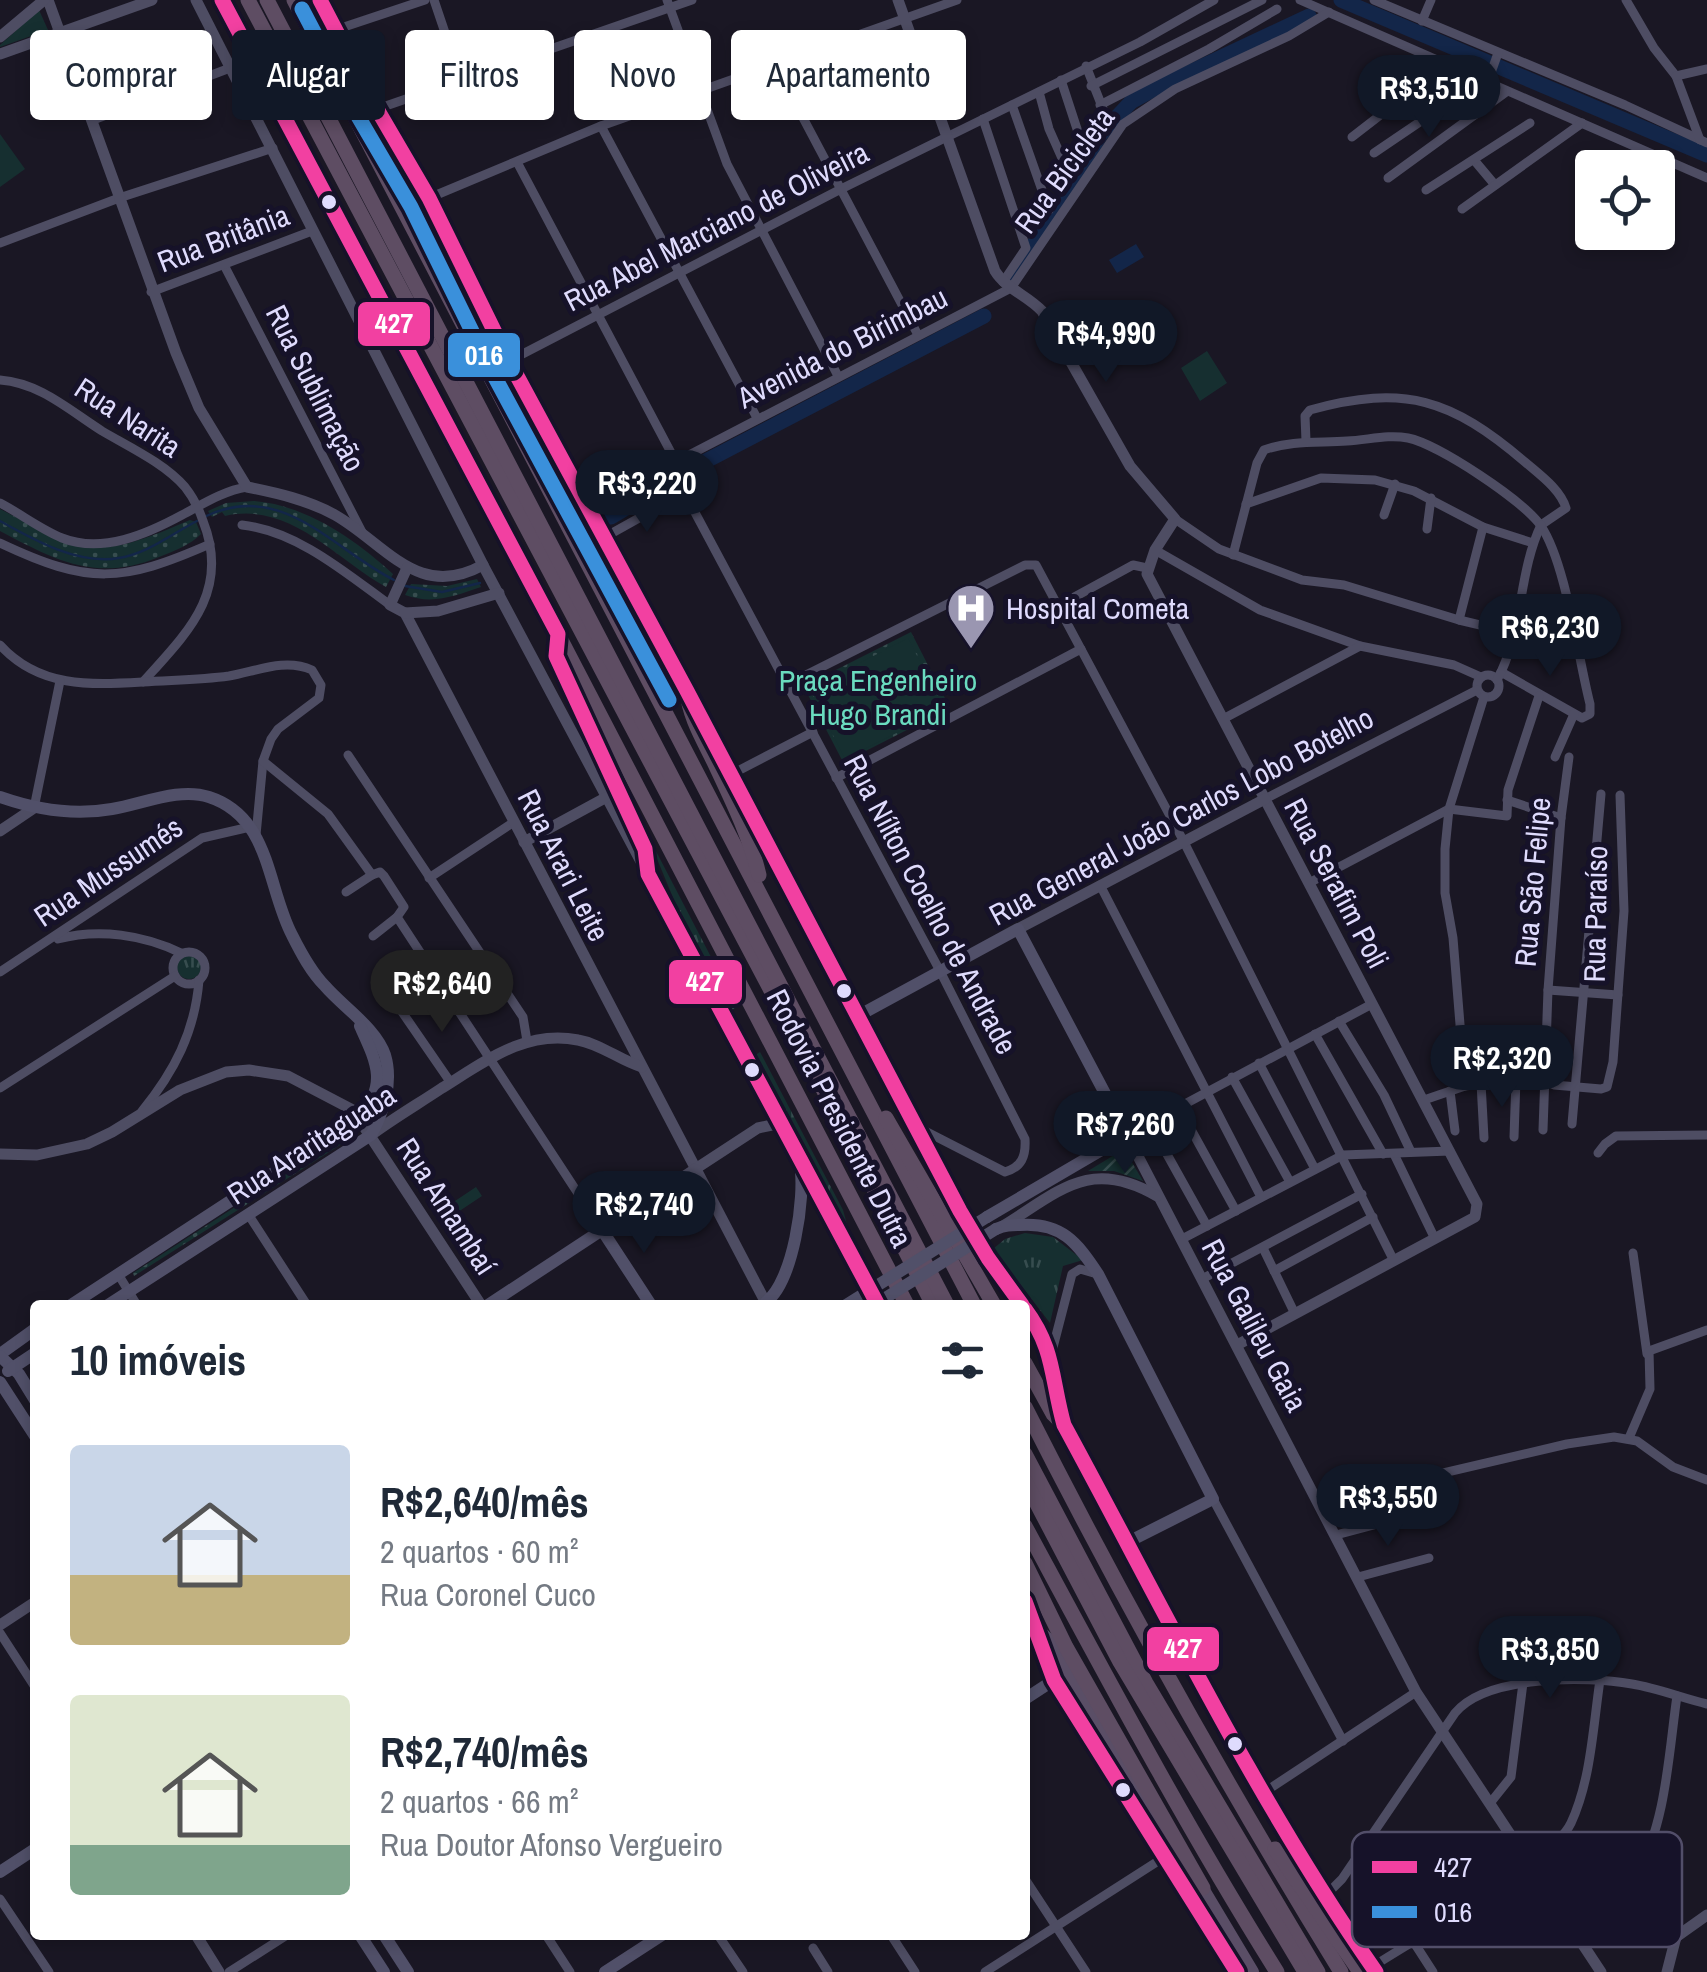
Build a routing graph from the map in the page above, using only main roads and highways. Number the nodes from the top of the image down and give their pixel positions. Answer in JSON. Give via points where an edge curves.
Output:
{"nodes":[{"id":1,"x":222,"y":0,"type":"edge"},
{"id":2,"x":229,"y":0,"type":"edge"},
{"id":3,"x":248,"y":0,"type":"edge"},
{"id":4,"x":267,"y":0,"type":"edge"},
{"id":5,"x":294,"y":0,"type":"edge"},
{"id":6,"x":320,"y":0,"type":"edge"},
{"id":7,"x":234,"y":25,"type":"junction"},
{"id":8,"x":558,"y":634,"type":"junction"},
{"id":9,"x":688,"y":691,"type":"junction"},
{"id":10,"x":0,"y":797,"type":"edge"},
{"id":11,"x":648,"y":874,"type":"joint"},
{"id":12,"x":764,"y":899,"type":"junction"},
{"id":13,"x":1018,"y":929,"type":"joint"},
{"id":14,"x":856,"y":1017,"type":"junction"},
{"id":15,"x":357,"y":1019,"type":"junction"},
{"id":16,"x":864,"y":1094,"type":"junction"},
{"id":17,"x":798,"y":1152,"type":"junction"},
{"id":18,"x":79,"y":1300,"type":"edge"},
{"id":19,"x":116,"y":1300,"type":"edge"},
{"id":20,"x":492,"y":1300,"type":"edge"},
{"id":21,"x":648,"y":1300,"type":"edge"},
{"id":22,"x":769,"y":1300,"type":"edge"},
{"id":23,"x":854,"y":1300,"type":"edge"},
{"id":24,"x":873,"y":1300,"type":"edge"},
{"id":25,"x":884,"y":1300,"type":"edge"},
{"id":26,"x":904,"y":1300,"type":"edge"},
{"id":27,"x":930,"y":1300,"type":"edge"},
{"id":28,"x":944,"y":1300,"type":"edge"},
{"id":29,"x":971,"y":1300,"type":"edge"},
{"id":30,"x":991,"y":1300,"type":"edge"},
{"id":31,"x":1022,"y":1300,"type":"edge"},
{"id":32,"x":1030,"y":1312,"type":"edge"},
{"id":33,"x":30,"y":1332,"type":"edge"},
{"id":34,"x":3,"y":1349,"type":"edge"},
{"id":35,"x":30,"y":1356,"type":"edge"},
{"id":36,"x":13,"y":1368,"type":"junction"},
{"id":37,"x":1030,"y":1371,"type":"edge"},
{"id":38,"x":0,"y":1380,"type":"edge"},
{"id":39,"x":30,"y":1393,"type":"edge"},
{"id":40,"x":1030,"y":1416,"type":"edge"},
{"id":41,"x":1064,"y":1425,"type":"junction"},
{"id":42,"x":30,"y":1428,"type":"edge"},
{"id":43,"x":1030,"y":1463,"type":"edge"},
{"id":44,"x":1030,"y":1491,"type":"edge"},
{"id":45,"x":1030,"y":1535,"type":"edge"},
{"id":46,"x":1126,"y":1543,"type":"junction"},
{"id":47,"x":1030,"y":1573,"type":"edge"},
{"id":48,"x":1030,"y":1614,"type":"edge"},
{"id":49,"x":1035,"y":1628,"type":"junction"},
{"id":50,"x":1054,"y":1680,"type":"junction"},
{"id":51,"x":1030,"y":1696,"type":"edge"},
{"id":52,"x":1189,"y":1781,"type":"junction"},
{"id":53,"x":1253,"y":1823,"type":"junction"},
{"id":54,"x":30,"y":1851,"type":"edge"},
{"id":55,"x":0,"y":1872,"type":"edge"},
{"id":56,"x":1203,"y":1888,"type":"junction"},
{"id":57,"x":363,"y":1940,"type":"edge"},
{"id":58,"x":387,"y":1940,"type":"edge"},
{"id":59,"x":651,"y":1940,"type":"edge"},
{"id":60,"x":1352,"y":1942,"type":"edge"},
{"id":61,"x":1355,"y":1947,"type":"edge"},
{"id":62,"x":1369,"y":1970,"type":"edge"},
{"id":63,"x":384,"y":1972,"type":"edge"},
{"id":64,"x":408,"y":1972,"type":"edge"},
{"id":65,"x":605,"y":1972,"type":"edge"},
{"id":66,"x":1237,"y":1972,"type":"edge"},
{"id":67,"x":1252,"y":1972,"type":"edge"},
{"id":68,"x":1277,"y":1972,"type":"edge"},
{"id":69,"x":1292,"y":1972,"type":"edge"},
{"id":70,"x":1305,"y":1972,"type":"edge"},
{"id":71,"x":1318,"y":1972,"type":"edge"},
{"id":72,"x":1341,"y":1972,"type":"edge"}],
"edges":[{"from":1,"to":7,"type":"highway","name":"Rodovia Presidente Dutra"},
{"from":2,"to":7,"type":"highway"},
{"from":3,"to":27,"type":"highway","name":"Rodovia Presidente Dutra"},
{"from":4,"to":28,"type":"highway","name":"Rodovia Presidente Dutra"},
{"from":5,"to":12,"type":"highway","name":"Rodovia Presidente Dutra"},
{"from":6,"to":9,"type":"main road"},
{"from":7,"to":8,"type":"highway","name":"Rodovia Presidente Dutra"},
{"from":8,"to":11,"type":"highway","via":[[556,656],[645,849]]},
{"from":8,"to":26,"type":"highway","name":"Rodovia Presidente Dutra"},
{"from":9,"to":12,"type":"highway","via":[[688,708],[754,857]]},
{"from":9,"to":14,"type":"main road"},
{"from":10,"to":15,"type":"main road","via":[[34,808],[91,812],[194,794],[217,800],[253,831],[292,936],[316,976]]},
{"from":11,"to":17,"type":"main road"},
{"from":12,"to":16,"type":"highway","name":"Rodovia Presidente Dutra"},
{"from":13,"to":14,"type":"main road","name":"Rua General João Carlos Lobo Botelho"},
{"from":13,"to":23,"type":"main road","name":"Rua Galileu Gaia","bridge":true,"via":[[1126,1134]]},
{"from":14,"to":31,"type":"main road","via":[[979,1243]]},
{"from":15,"to":18,"type":"main road","name":"Rua Araritaguaba","via":[[377,1076],[374,1097],[353,1121]]},
{"from":15,"to":19,"type":"main road","name":"Rua Araritaguaba","via":[[380,1044],[387,1069],[385,1100],[370,1135]]},
{"from":16,"to":29,"type":"highway","name":"Rodovia Presidente Dutra"},
{"from":16,"to":30,"type":"highway","via":[[898,1136]]},
{"from":17,"to":22,"type":"main road","via":[[804,1187],[799,1218],[780,1286]]},
{"from":17,"to":24,"type":"main road"},
{"from":20,"to":21,"type":"main road","via":[[602,1230]]},
{"from":25,"to":46,"type":"main road","bridge":true,"via":[[1000,1228],[1041,1224],[1077,1242],[1213,1498]]},
{"from":32,"to":41,"type":"main road","via":[[1051,1356]]},
{"from":33,"to":34,"type":"main road"},
{"from":34,"to":36,"type":"main road"},
{"from":35,"to":36,"type":"main road"},
{"from":36,"to":38,"type":"main road"},
{"from":36,"to":39,"type":"main road"},
{"from":37,"to":41,"type":"highway"},
{"from":38,"to":42,"type":"main road"},
{"from":40,"to":53,"type":"highway"},
{"from":41,"to":46,"type":"main road"},
{"from":43,"to":71,"type":"highway","via":[[1146,1683]]},
{"from":44,"to":52,"type":"highway"},
{"from":45,"to":68,"type":"highway"},
{"from":46,"to":60,"type":"main road"},
{"from":47,"to":56,"type":"highway"},
{"from":48,"to":49,"type":"main road"},
{"from":49,"to":50,"type":"main road"},
{"from":49,"to":56,"type":"highway"},
{"from":50,"to":51,"type":"main road"},
{"from":50,"to":66,"type":"main road"},
{"from":52,"to":69,"type":"highway","via":[[1195,1808]]},
{"from":52,"to":70,"type":"highway"},
{"from":53,"to":62,"type":"highway"},
{"from":53,"to":72,"type":"highway"},
{"from":54,"to":55,"type":"main road"},
{"from":56,"to":67,"type":"highway"},
{"from":57,"to":63,"type":"main road"},
{"from":58,"to":64,"type":"main road"},
{"from":59,"to":65,"type":"main road"},
{"from":61,"to":62,"type":"main road"}]}
